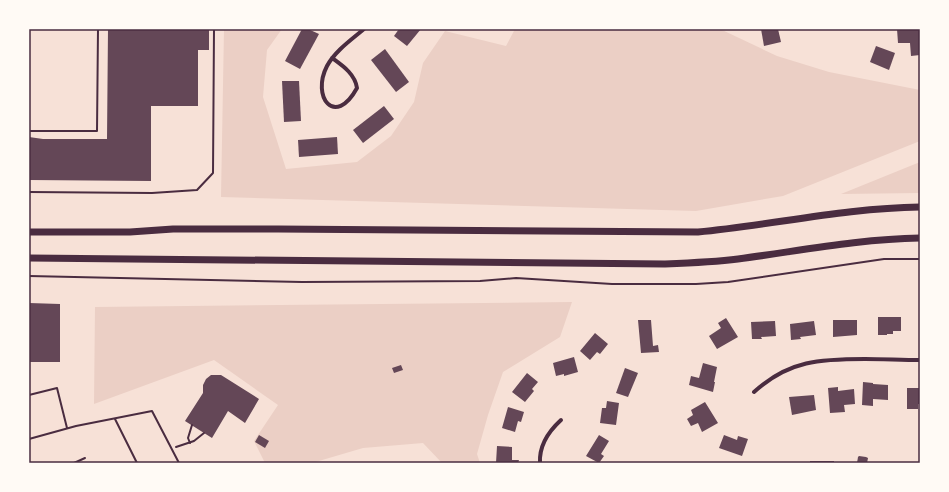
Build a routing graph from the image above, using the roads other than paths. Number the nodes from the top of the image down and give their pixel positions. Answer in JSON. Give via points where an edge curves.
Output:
{"nodes":[{"id":1,"x":98,"y":29,"type":"edge"},
{"id":2,"x":214,"y":29,"type":"edge"},
{"id":3,"x":364,"y":29,"type":"edge"},
{"id":4,"x":332,"y":58,"type":"junction"},
{"id":5,"x":29,"y":131,"type":"edge"},
{"id":6,"x":29,"y":192,"type":"edge"},
{"id":7,"x":920,"y":207,"type":"edge"},
{"id":8,"x":29,"y":232,"type":"edge"},
{"id":9,"x":920,"y":238,"type":"edge"},
{"id":10,"x":29,"y":258,"type":"edge"},
{"id":11,"x":920,"y":360,"type":"edge"},
{"id":12,"x":754,"y":392,"type":"dead end"},
{"id":13,"x":29,"y":395,"type":"edge"},
{"id":14,"x":115,"y":419,"type":"junction"},
{"id":15,"x":561,"y":420,"type":"dead end"},
{"id":16,"x":67,"y":428,"type":"junction"},
{"id":17,"x":29,"y":439,"type":"edge"},
{"id":18,"x":85,"y":458,"type":"dead end"},
{"id":19,"x":74,"y":463,"type":"edge"},
{"id":20,"x":137,"y":463,"type":"edge"},
{"id":21,"x":179,"y":463,"type":"edge"},
{"id":22,"x":540,"y":463,"type":"edge"}],
"edges":[{"from":1,"to":5,"type":"lane","via":[[97,131]]},
{"from":2,"to":6,"type":"lane","via":[[213,173],[197,190],[152,193]]},
{"from":3,"to":4,"type":"street"},
{"from":4,"to":4,"type":"street","via":[[325,71],[322,96],[330,107],[335,107],[347,102],[357,88],[352,75]]},
{"from":7,"to":8,"type":"highway","via":[[853,211],[698,232],[278,229]]},
{"from":9,"to":10,"type":"highway","via":[[858,242],[701,263],[665,264]]},
{"from":11,"to":12,"type":"street","via":[[829,359],[811,362],[776,375]]},
{"from":13,"to":16,"type":"lane","via":[[57,388]]},
{"from":14,"to":16,"type":"lane"},
{"from":14,"to":20,"type":"lane"},
{"from":14,"to":21,"type":"lane","via":[[152,411]]},
{"from":15,"to":22,"type":"street","via":[[542,447]]},
{"from":16,"to":17,"type":"lane"},
{"from":18,"to":19,"type":"lane"}]}
